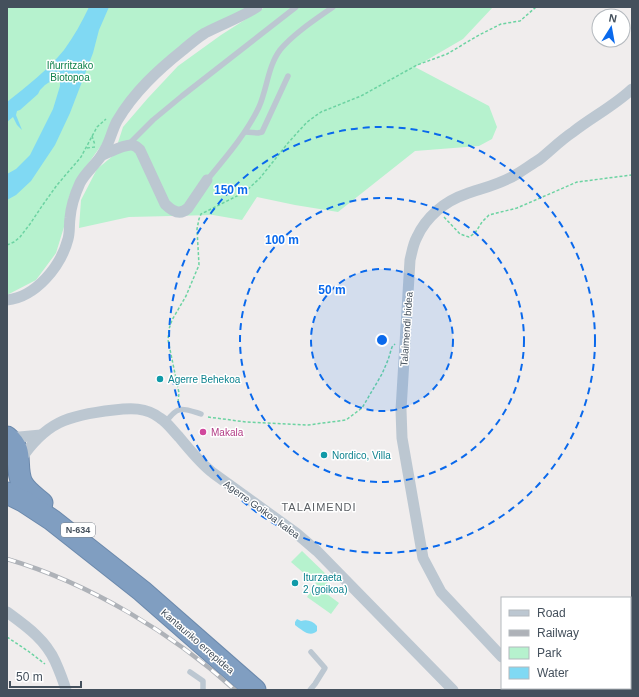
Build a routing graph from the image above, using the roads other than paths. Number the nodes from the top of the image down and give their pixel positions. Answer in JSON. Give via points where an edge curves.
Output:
{"nodes":[{"id":1,"x":257,"y":7,"type":"edge"},
{"id":2,"x":296,"y":7,"type":"edge"},
{"id":3,"x":333,"y":7,"type":"edge"},
{"id":4,"x":288,"y":76,"type":"dead end"},
{"id":5,"x":632,"y":89,"type":"edge"},
{"id":6,"x":245,"y":132,"type":"junction"},
{"id":7,"x":127,"y":146,"type":"junction"},
{"id":8,"x":98,"y":151,"type":"junction"},
{"id":9,"x":207,"y":180,"type":"joint"},
{"id":10,"x":7,"y":300,"type":"edge"},
{"id":11,"x":201,"y":414,"type":"road end"},
{"id":12,"x":166,"y":422,"type":"junction"},
{"id":13,"x":41,"y":435,"type":"junction"},
{"id":14,"x":8,"y":437,"type":"edge"},
{"id":15,"x":15,"y":472,"type":"edge"},
{"id":16,"x":7,"y":493,"type":"edge"},
{"id":17,"x":7,"y":507,"type":"edge"},
{"id":18,"x":74,"y":538,"type":"junction"},
{"id":19,"x":142,"y":591,"type":"junction"},
{"id":20,"x":9,"y":614,"type":"edge"},
{"id":21,"x":311,"y":652,"type":"dead end"},
{"id":22,"x":501,"y":655,"type":"edge"},
{"id":23,"x":190,"y":672,"type":"dead end"},
{"id":24,"x":66,"y":690,"type":"edge"},
{"id":25,"x":203,"y":690,"type":"edge"},
{"id":26,"x":255,"y":690,"type":"edge"},
{"id":27,"x":310,"y":690,"type":"edge"},
{"id":28,"x":453,"y":690,"type":"edge"}],
"edges":[{"from":1,"to":8,"type":"street","via":[[201,36],[148,80],[122,114],[104,151]]},
{"from":2,"to":7,"type":"lane","via":[[182,96]]},
{"from":3,"to":6,"type":"lane","via":[[280,50],[268,76],[264,94]]},
{"from":4,"to":6,"type":"lane","via":[[262,132]]},
{"from":5,"to":22,"type":"street","name":"Talaimendi bidea","via":[[526,168],[502,182],[455,198],[437,210],[416,237],[410,260],[402,438],[423,558],[441,592]]},
{"from":6,"to":9,"type":"lane"},
{"from":7,"to":8,"type":"street"},
{"from":7,"to":9,"type":"street","via":[[134,145],[140,150],[165,204],[174,212],[185,211]]},
{"from":8,"to":10,"type":"street","via":[[75,196],[68,239],[59,262],[48,277],[34,289]]},
{"from":11,"to":12,"type":"lane","via":[[178,409]]},
{"from":12,"to":13,"type":"street","name":"Agerre Goikoa kalea","via":[[154,414],[139,409],[111,410],[92,412],[62,421]]},
{"from":12,"to":28,"type":"street","name":"Agerre Goikoa kalea","via":[[203,465],[296,533],[316,551]]},
{"from":13,"to":14,"type":"street"},
{"from":13,"to":15,"type":"street","via":[[32,444]]},
{"from":14,"to":15,"type":"highway","number":"N-634","via":[[18,454]]},
{"from":15,"to":19,"type":"highway","number":"N-634","via":[[19,473],[23,485],[29,492],[74,526]]},
{"from":16,"to":18,"type":"highway","number":"N-634","via":[[33,507]]},
{"from":17,"to":18,"type":"highway","via":[[34,517],[64,536]]},
{"from":18,"to":19,"type":"highway","number":"N-634"},
{"from":19,"to":26,"type":"highway","name":"Kantauriko errepidea","number":"N-634"},
{"from":20,"to":24,"type":"street","via":[[44,643]]},
{"from":21,"to":27,"type":"lane","via":[[325,668]]},
{"from":23,"to":25,"type":"lane","via":[[204,681]]}]}
